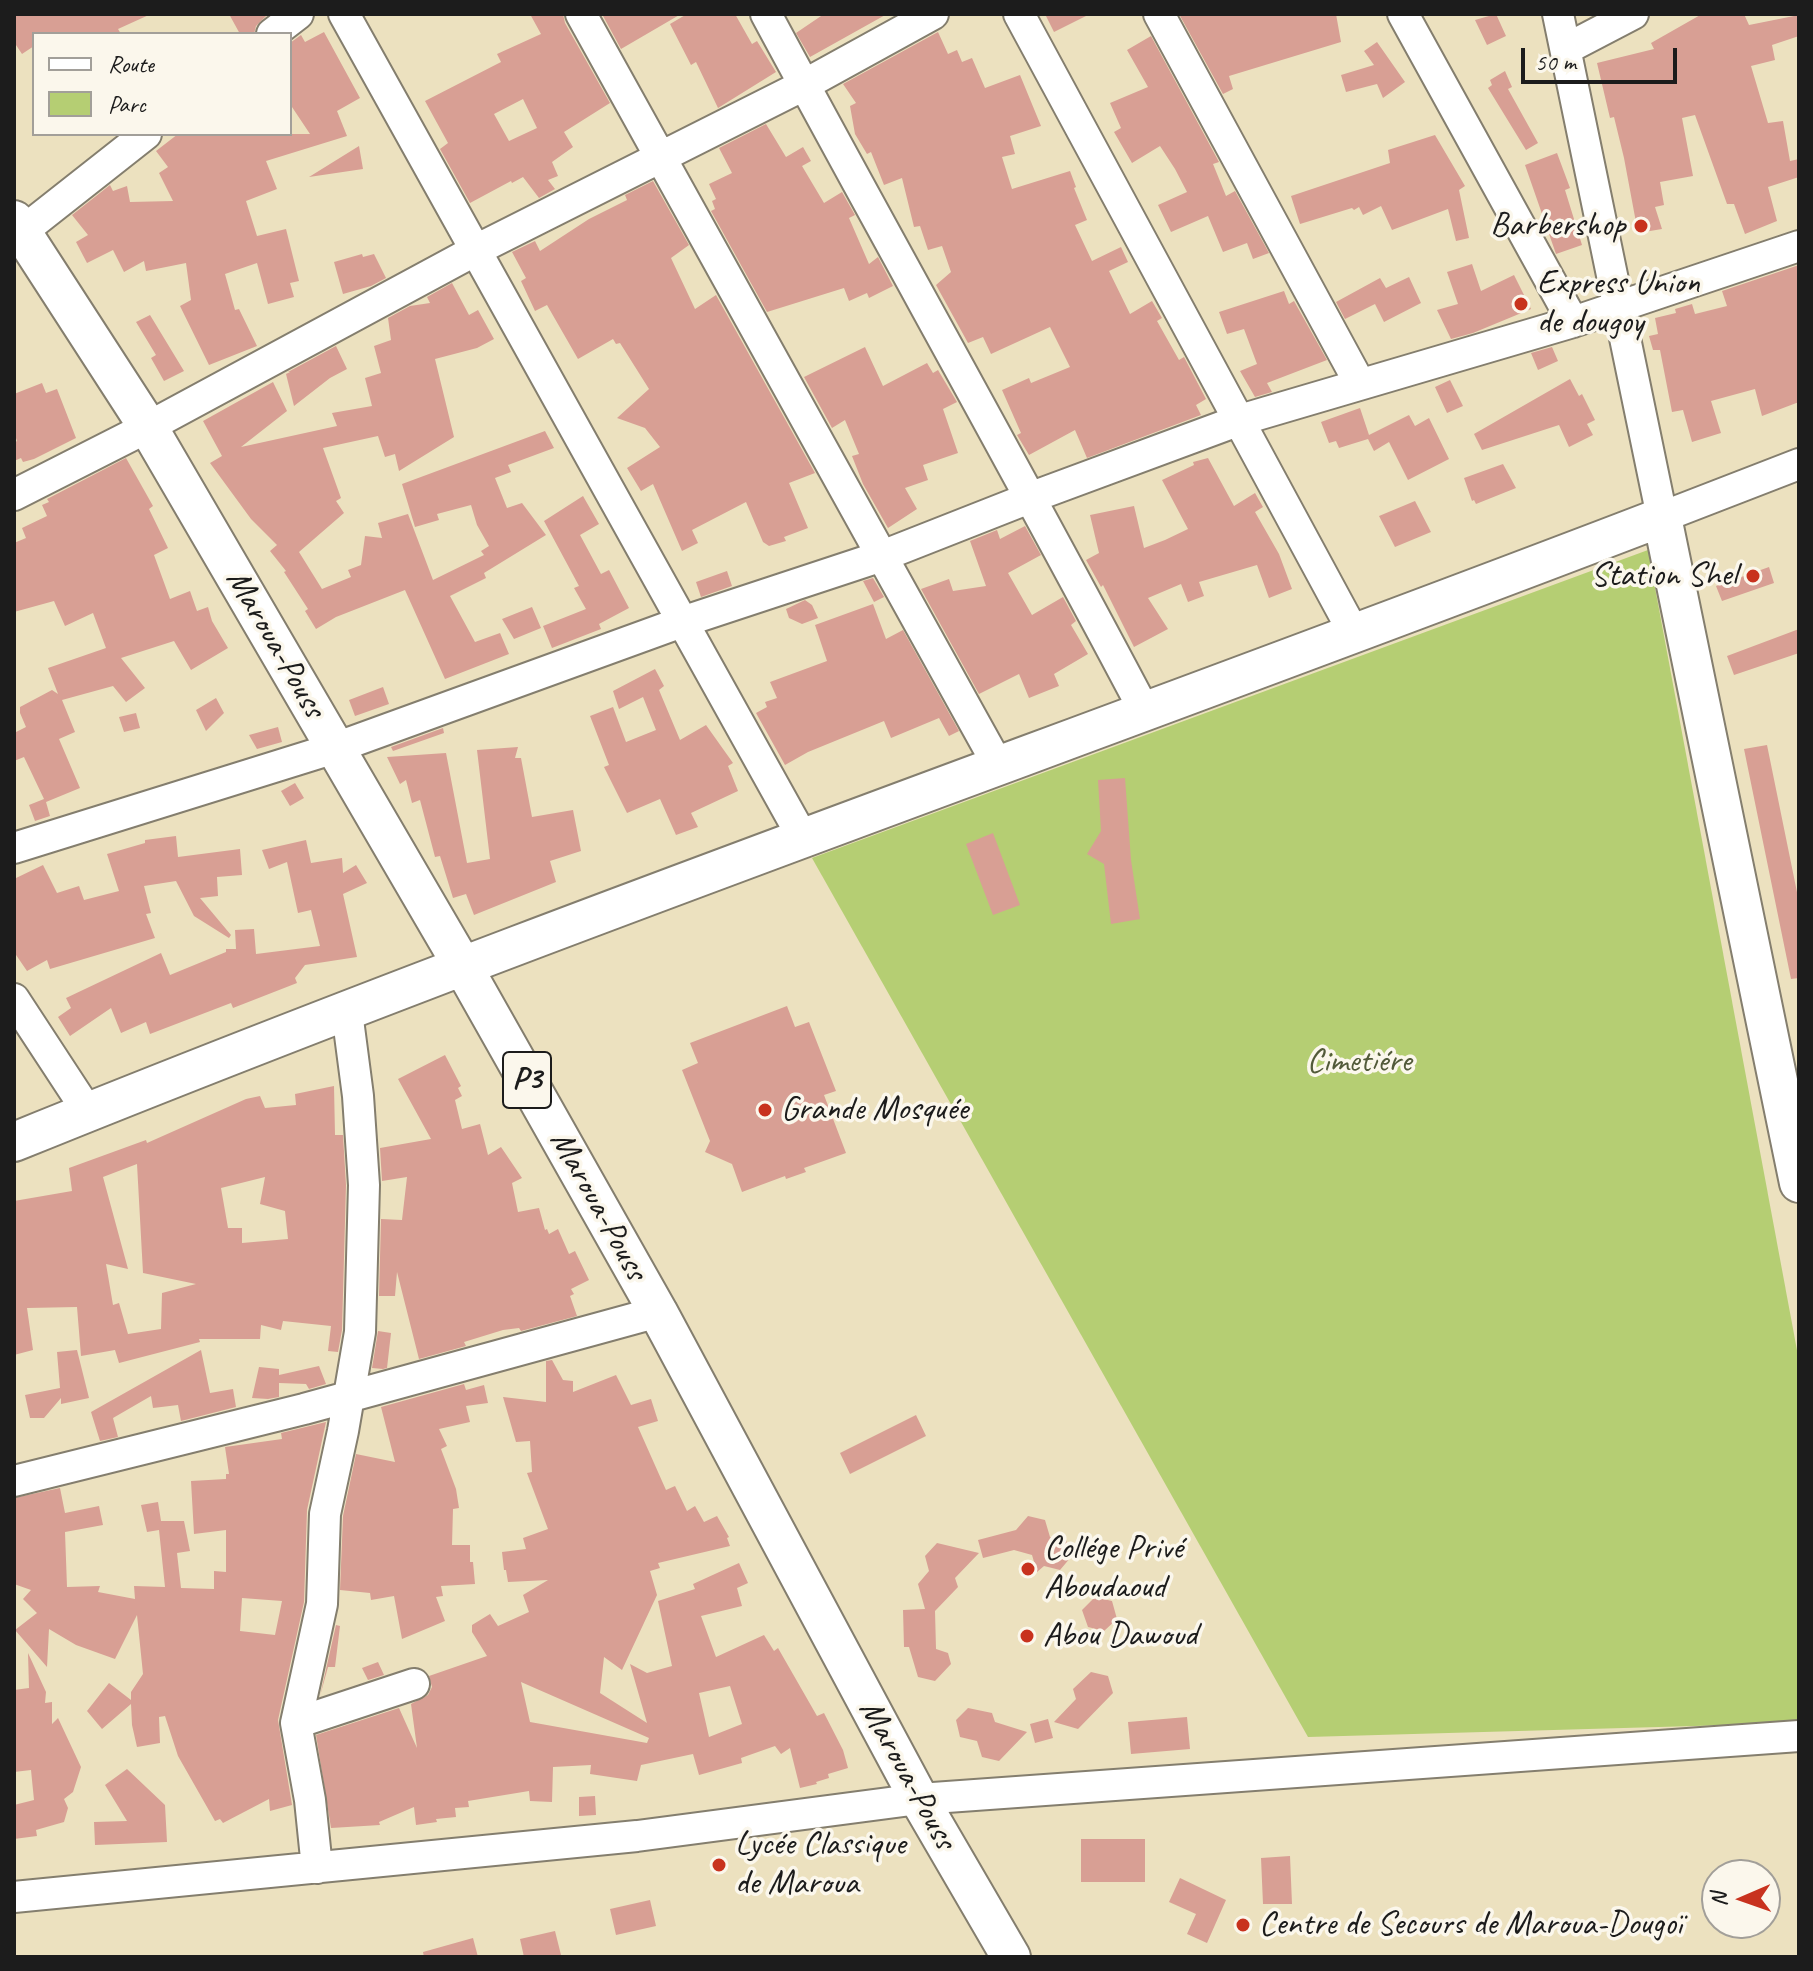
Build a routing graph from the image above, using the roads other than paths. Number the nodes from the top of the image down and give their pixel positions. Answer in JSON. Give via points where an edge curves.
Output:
{"nodes":[{"id":1,"x":298,"y":14,"type":"edge"},
{"id":2,"x":344,"y":14,"type":"edge"},
{"id":3,"x":581,"y":14,"type":"edge"},
{"id":4,"x":766,"y":14,"type":"edge"},
{"id":5,"x":933,"y":14,"type":"edge"},
{"id":6,"x":1019,"y":14,"type":"edge"},
{"id":7,"x":1159,"y":14,"type":"edge"},
{"id":8,"x":1403,"y":14,"type":"edge"},
{"id":9,"x":1558,"y":14,"type":"edge"},
{"id":10,"x":1633,"y":14,"type":"edge"},
{"id":11,"x":275,"y":32,"type":"edge"},
{"id":12,"x":1566,"y":49,"type":"junction"},
{"id":13,"x":804,"y":85,"type":"junction"},
{"id":14,"x":143,"y":136,"type":"edge"},
{"id":15,"x":659,"y":157,"type":"junction"},
{"id":16,"x":17,"y":230,"type":"edge"},
{"id":17,"x":1799,"y":246,"type":"edge"},
{"id":18,"x":476,"y":250,"type":"junction"},
{"id":19,"x":1619,"y":308,"type":"junction"},
{"id":20,"x":1573,"y":322,"type":"junction"},
{"id":21,"x":1360,"y":384,"type":"junction"},
{"id":22,"x":1240,"y":420,"type":"junction"},
{"id":23,"x":148,"y":427,"type":"junction"},
{"id":24,"x":1799,"y":464,"type":"edge"},
{"id":25,"x":14,"y":495,"type":"edge"},
{"id":26,"x":1032,"y":497,"type":"junction"},
{"id":27,"x":1662,"y":517,"type":"junction"},
{"id":28,"x":882,"y":556,"type":"junction"},
{"id":29,"x":682,"y":622,"type":"junction"},
{"id":30,"x":1355,"y":635,"type":"junction"},
{"id":31,"x":1144,"y":710,"type":"junction"},
{"id":32,"x":335,"y":748,"type":"junction"},
{"id":33,"x":999,"y":767,"type":"junction"},
{"id":34,"x":803,"y":838,"type":"junction"},
{"id":35,"x":14,"y":848,"type":"edge"},
{"id":36,"x":462,"y":965,"type":"junction"},
{"id":37,"x":14,"y":999,"type":"edge"},
{"id":38,"x":347,"y":1012,"type":"junction"},
{"id":39,"x":88,"y":1112,"type":"junction"},
{"id":40,"x":14,"y":1142,"type":"edge"},
{"id":41,"x":1799,"y":1183,"type":"edge"},
{"id":42,"x":658,"y":1312,"type":"junction"},
{"id":43,"x":349,"y":1397,"type":"junction"},
{"id":44,"x":14,"y":1481,"type":"edge"},
{"id":45,"x":414,"y":1684,"type":"dead end"},
{"id":46,"x":296,"y":1723,"type":"junction"},
{"id":47,"x":1799,"y":1736,"type":"edge"},
{"id":48,"x":919,"y":1799,"type":"junction"},
{"id":49,"x":317,"y":1868,"type":"junction"},
{"id":50,"x":14,"y":1897,"type":"edge"},
{"id":51,"x":1011,"y":1957,"type":"edge"}],
"edges":[{"from":1,"to":11,"type":"street"},
{"from":2,"to":18,"type":"street"},
{"from":3,"to":15,"type":"street"},
{"from":4,"to":13,"type":"street"},
{"from":5,"to":13,"type":"street"},
{"from":6,"to":22,"type":"street"},
{"from":7,"to":21,"type":"street"},
{"from":8,"to":20,"type":"street"},
{"from":9,"to":12,"type":"street"},
{"from":10,"to":12,"type":"street"},
{"from":12,"to":19,"type":"street"},
{"from":13,"to":15,"type":"street"},
{"from":13,"to":26,"type":"street"},
{"from":14,"to":16,"type":"street"},
{"from":15,"to":18,"type":"street"},
{"from":15,"to":28,"type":"street"},
{"from":16,"to":23,"type":"main road","name":"Maroua-Pouss","number":"P3"},
{"from":17,"to":19,"type":"street"},
{"from":18,"to":23,"type":"street"},
{"from":18,"to":29,"type":"street"},
{"from":19,"to":20,"type":"street"},
{"from":19,"to":27,"type":"street"},
{"from":20,"to":21,"type":"street"},
{"from":21,"to":22,"type":"street"},
{"from":22,"to":26,"type":"street"},
{"from":22,"to":30,"type":"street"},
{"from":23,"to":25,"type":"street"},
{"from":23,"to":32,"type":"main road","name":"Maroua-Pouss","number":"P3"},
{"from":24,"to":27,"type":"street"},
{"from":26,"to":28,"type":"street"},
{"from":26,"to":31,"type":"street"},
{"from":27,"to":30,"type":"main road"},
{"from":27,"to":41,"type":"main road"},
{"from":28,"to":29,"type":"street"},
{"from":28,"to":33,"type":"street"},
{"from":29,"to":32,"type":"street"},
{"from":29,"to":34,"type":"street"},
{"from":30,"to":31,"type":"main road"},
{"from":31,"to":33,"type":"main road"},
{"from":32,"to":35,"type":"street"},
{"from":32,"to":36,"type":"main road","name":"Maroua-Pouss","number":"P3"},
{"from":33,"to":34,"type":"main road"},
{"from":34,"to":36,"type":"main road"},
{"from":36,"to":38,"type":"main road"},
{"from":36,"to":42,"type":"main road","name":"Maroua-Pouss","number":"P3"},
{"from":37,"to":39,"type":"street"},
{"from":38,"to":39,"type":"main road"},
{"from":38,"to":43,"type":"street","via":[[364,1198],[360,1332]]},
{"from":39,"to":40,"type":"main road"},
{"from":42,"to":43,"type":"street"},
{"from":42,"to":48,"type":"main road","name":"Maroua-Pouss","number":"P3"},
{"from":43,"to":44,"type":"street"},
{"from":43,"to":46,"type":"street","via":[[325,1514],[322,1604]]},
{"from":45,"to":46,"type":"street"},
{"from":46,"to":49,"type":"street"},
{"from":47,"to":48,"type":"street"},
{"from":48,"to":49,"type":"street","via":[[637,1836]]},
{"from":48,"to":51,"type":"main road","name":"Maroua-Pouss","number":"P3"},
{"from":49,"to":50,"type":"street"}]}
